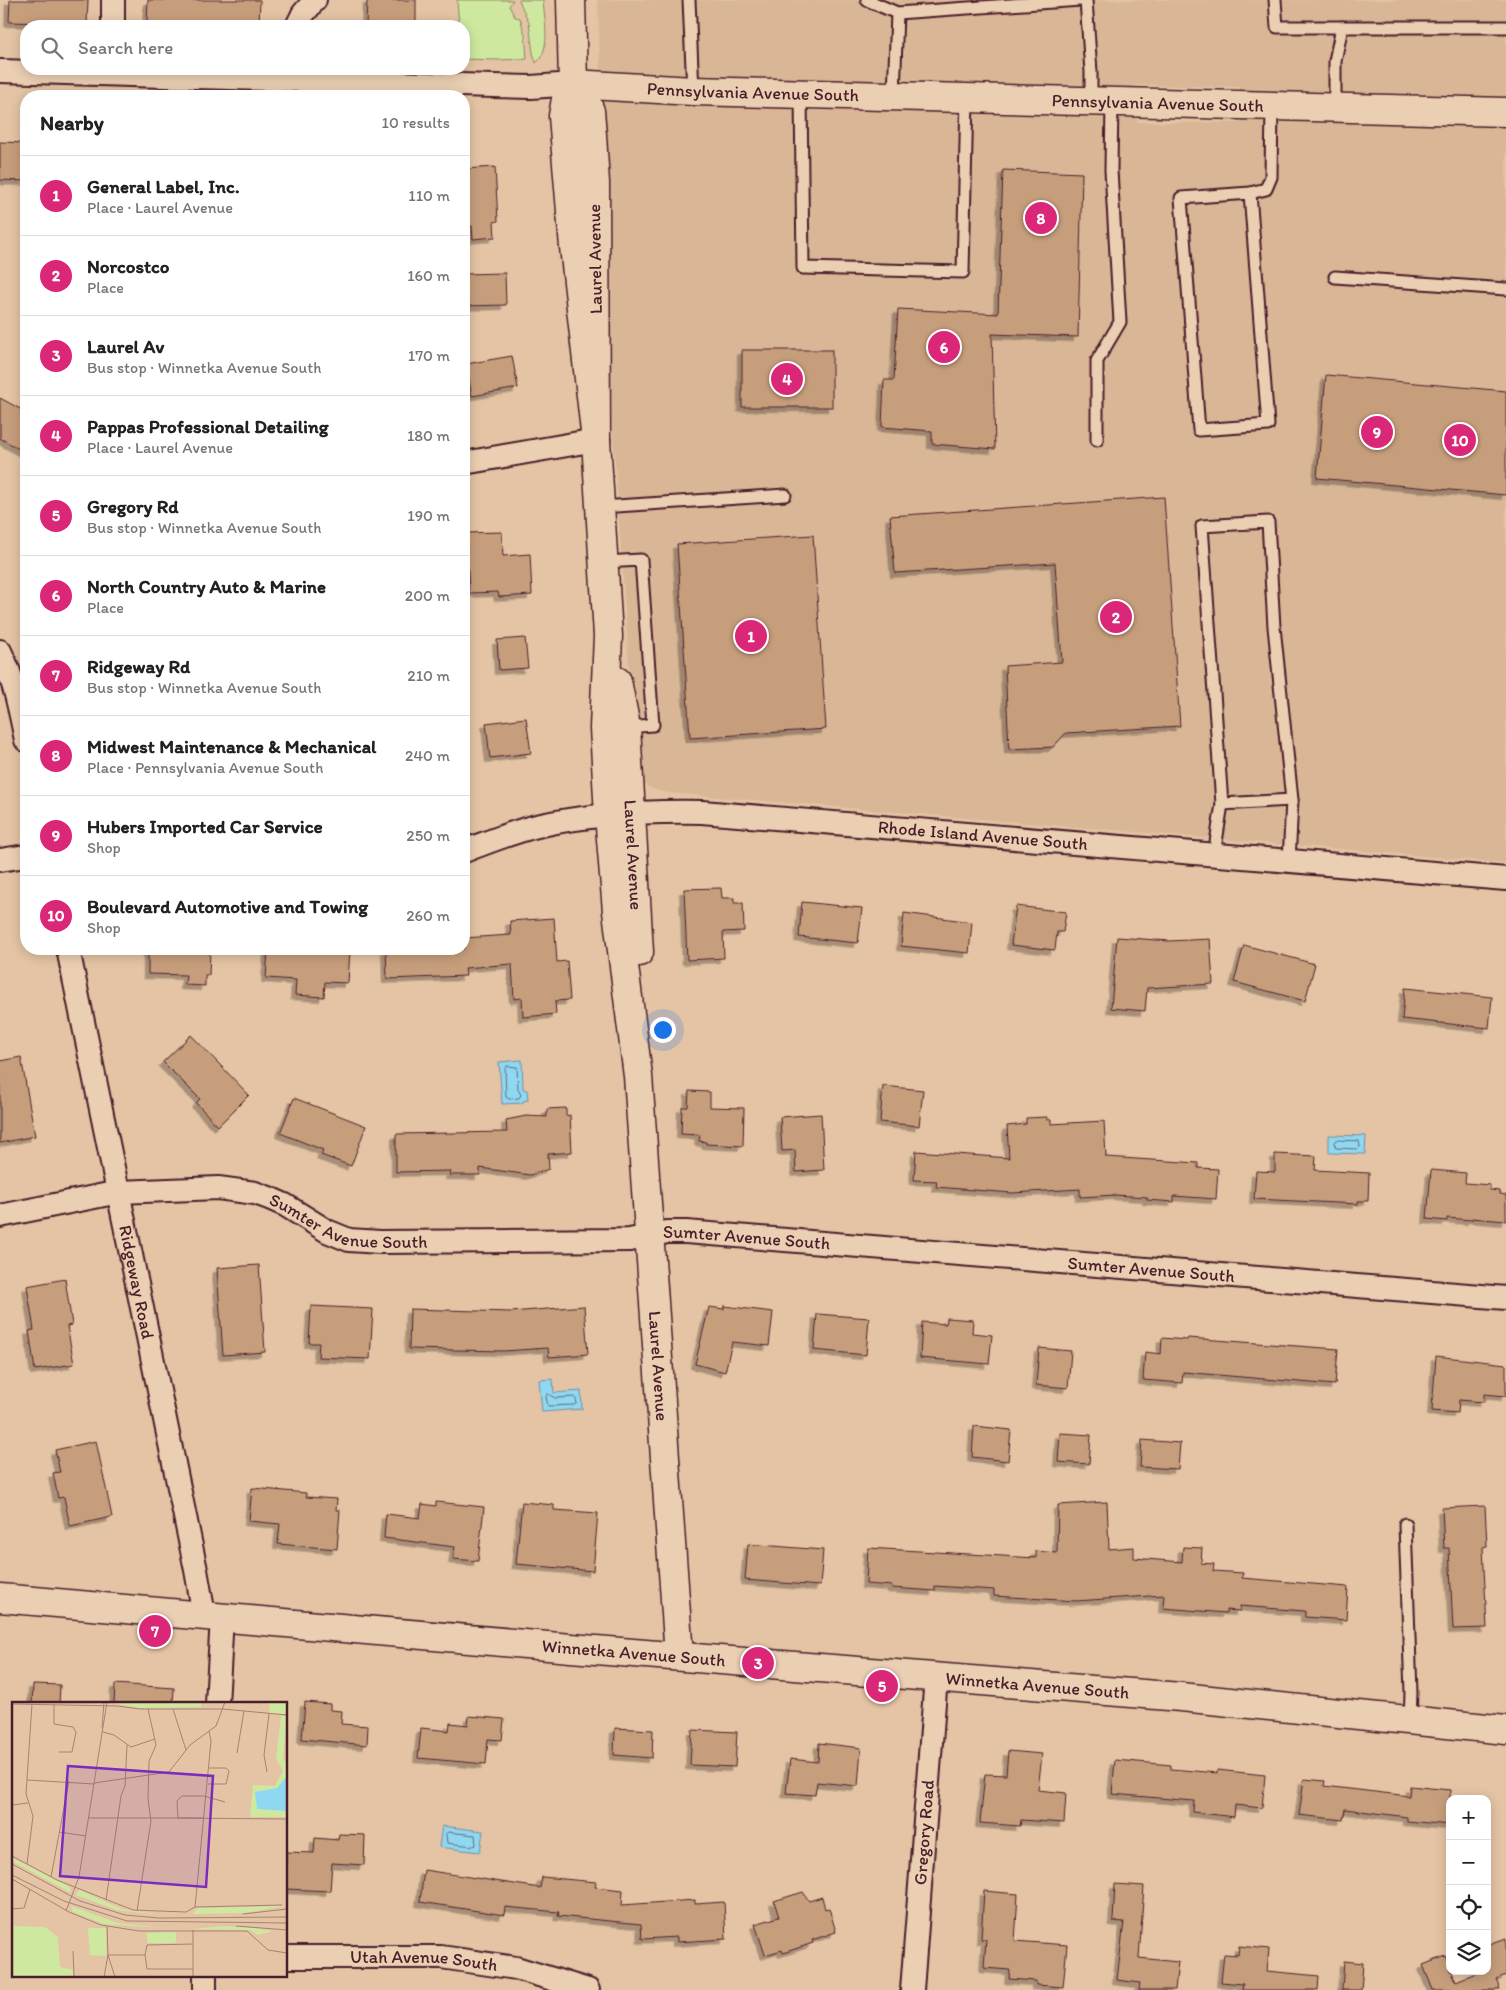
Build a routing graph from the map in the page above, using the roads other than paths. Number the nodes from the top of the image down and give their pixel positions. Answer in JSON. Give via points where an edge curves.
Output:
{"nodes":[{"id":1,"x":113,"y":0,"type":"edge"},
{"id":2,"x":314,"y":0,"type":"edge"},
{"id":3,"x":571,"y":0,"type":"edge"},
{"id":4,"x":689,"y":0,"type":"edge"},
{"id":5,"x":867,"y":0,"type":"edge"},
{"id":6,"x":1081,"y":0,"type":"edge"},
{"id":7,"x":1086,"y":0,"type":"edge"},
{"id":8,"x":1275,"y":0,"type":"edge"},
{"id":9,"x":896,"y":13,"type":"junction"},
{"id":10,"x":113,"y":20,"type":"edge"},
{"id":11,"x":300,"y":20,"type":"edge"},
{"id":12,"x":1342,"y":27,"type":"junction"},
{"id":13,"x":1506,"y":27,"type":"edge"},
{"id":14,"x":0,"y":71,"type":"edge"},
{"id":15,"x":20,"y":71,"type":"edge"},
{"id":16,"x":165,"y":75,"type":"edge"},
{"id":17,"x":285,"y":82,"type":"edge"},
{"id":18,"x":573,"y":84,"type":"junction"},
{"id":19,"x":693,"y":90,"type":"junction"},
{"id":20,"x":801,"y":93,"type":"junction"},
{"id":21,"x":894,"y":96,"type":"junction"},
{"id":22,"x":967,"y":98,"type":"junction"},
{"id":23,"x":1101,"y":101,"type":"junction"},
{"id":24,"x":1272,"y":105,"type":"junction"},
{"id":25,"x":1334,"y":107,"type":"junction"},
{"id":26,"x":1506,"y":112,"type":"edge"},
{"id":27,"x":1250,"y":193,"type":"junction"},
{"id":28,"x":1335,"y":277,"type":"dead end"},
{"id":29,"x":1506,"y":289,"type":"edge"},
{"id":30,"x":596,"y":440,"type":"junction"},
{"id":31,"x":1097,"y":440,"type":"dead end"},
{"id":32,"x":470,"y":462,"type":"edge"},
{"id":33,"x":785,"y":495,"type":"dead end"},
{"id":34,"x":601,"y":508,"type":"junction"},
{"id":35,"x":604,"y":562,"type":"junction"},
{"id":36,"x":608,"y":636,"type":"junction"},
{"id":37,"x":0,"y":651,"type":"edge"},
{"id":38,"x":20,"y":710,"type":"edge"},
{"id":39,"x":626,"y":727,"type":"junction"},
{"id":40,"x":1292,"y":800,"type":"junction"},
{"id":41,"x":1222,"y":804,"type":"junction"},
{"id":42,"x":620,"y":814,"type":"junction"},
{"id":43,"x":470,"y":849,"type":"edge"},
{"id":44,"x":1214,"y":855,"type":"junction"},
{"id":45,"x":20,"y":857,"type":"edge"},
{"id":46,"x":0,"y":860,"type":"edge"},
{"id":47,"x":1289,"y":862,"type":"junction"},
{"id":48,"x":1506,"y":880,"type":"edge"},
{"id":49,"x":69,"y":955,"type":"edge"},
{"id":50,"x":119,"y":1192,"type":"junction"},
{"id":51,"x":0,"y":1216,"type":"edge"},
{"id":52,"x":649,"y":1235,"type":"junction"},
{"id":53,"x":1506,"y":1298,"type":"edge"},
{"id":54,"x":1405,"y":1524,"type":"dead end"},
{"id":55,"x":0,"y":1598,"type":"edge"},
{"id":56,"x":213,"y":1616,"type":"junction"},
{"id":57,"x":679,"y":1656,"type":"junction"},
{"id":58,"x":936,"y":1677,"type":"junction"},
{"id":59,"x":217,"y":1702,"type":"edge"},
{"id":60,"x":1410,"y":1720,"type":"junction"},
{"id":61,"x":1506,"y":1730,"type":"edge"},
{"id":62,"x":288,"y":1957,"type":"edge"},
{"id":63,"x":588,"y":1990,"type":"edge"},
{"id":64,"x":912,"y":1990,"type":"edge"}],
"edges":[{"from":1,"to":10,"type":"street"},
{"from":2,"to":11,"type":"street"},
{"from":3,"to":18,"type":"street","name":"Laurel Avenue"},
{"from":4,"to":19,"type":"lane"},
{"from":5,"to":9,"type":"lane"},
{"from":6,"to":9,"type":"lane"},
{"from":7,"to":23,"type":"lane","via":[[1091,72]]},
{"from":8,"to":12,"type":"lane","via":[[1277,27]]},
{"from":9,"to":21,"type":"lane"},
{"from":12,"to":13,"type":"lane"},
{"from":12,"to":25,"type":"lane","via":[[1335,61]]},
{"from":14,"to":15,"type":"street","name":"Pennsylvania Avenue South"},
{"from":16,"to":17,"type":"street","name":"Pennsylvania Avenue South"},
{"from":17,"to":18,"type":"street","name":"Pennsylvania Avenue South","via":[[531,87]]},
{"from":18,"to":19,"type":"street","name":"Pennsylvania Avenue South"},
{"from":18,"to":30,"type":"street","name":"Laurel Avenue","via":[[563,116]]},
{"from":19,"to":20,"type":"street","name":"Pennsylvania Avenue South"},
{"from":20,"to":21,"type":"street","name":"Pennsylvania Avenue South"},
{"from":20,"to":22,"type":"lane","via":[[803,268],[963,272]]},
{"from":21,"to":22,"type":"street","name":"Pennsylvania Avenue South"},
{"from":22,"to":23,"type":"street","name":"Pennsylvania Avenue South"},
{"from":23,"to":24,"type":"street","name":"Pennsylvania Avenue South"},
{"from":23,"to":31,"type":"lane","via":[[1111,170],[1120,322],[1097,361]]},
{"from":24,"to":25,"type":"street","name":"Pennsylvania Avenue South"},
{"from":24,"to":27,"type":"lane","via":[[1270,177],[1266,189]]},
{"from":25,"to":26,"type":"street","name":"Pennsylvania Avenue South"},
{"from":27,"to":27,"type":"lane","via":[[1268,425],[1199,430],[1182,198]]},
{"from":28,"to":29,"type":"lane"},
{"from":30,"to":32,"type":"street"},
{"from":30,"to":34,"type":"street","name":"Laurel Avenue"},
{"from":33,"to":34,"type":"lane"},
{"from":34,"to":35,"type":"street","name":"Laurel Avenue"},
{"from":35,"to":36,"type":"street","name":"Laurel Avenue"},
{"from":35,"to":39,"type":"lane","via":[[641,560],[653,725]]},
{"from":36,"to":39,"type":"street","name":"Laurel Avenue"},
{"from":36,"to":42,"type":"street","name":"Laurel Avenue","via":[[604,728]]},
{"from":37,"to":38,"type":"street"},
{"from":39,"to":42,"type":"street","name":"Laurel Avenue"},
{"from":40,"to":41,"type":"lane"},
{"from":40,"to":41,"type":"lane","via":[[1274,626],[1268,522],[1202,526]]},
{"from":40,"to":47,"type":"lane"},
{"from":41,"to":44,"type":"lane"},
{"from":42,"to":43,"type":"street","name":"Rhode Island Avenue South","via":[[537,826]]},
{"from":42,"to":44,"type":"street","name":"Rhode Island Avenue South","via":[[702,812]]},
{"from":42,"to":52,"type":"street","name":"Laurel Avenue","via":[[639,962],[638,1076]]},
{"from":44,"to":47,"type":"street","name":"Rhode Island Avenue South"},
{"from":45,"to":46,"type":"street"},
{"from":47,"to":48,"type":"street","name":"Rhode Island Avenue South"},
{"from":49,"to":50,"type":"street","name":"Ridgeway Road"},
{"from":50,"to":51,"type":"street","name":"Sumter Avenue South"},
{"from":50,"to":52,"type":"street","name":"Sumter Avenue South","via":[[218,1188],[255,1193],[285,1205],[339,1237],[356,1241],[630,1240]]},
{"from":50,"to":56,"type":"street","name":"Ridgeway Road"},
{"from":52,"to":53,"type":"street","name":"Sumter Avenue South","via":[[686,1232]]},
{"from":52,"to":57,"type":"street","name":"Laurel Avenue"},
{"from":54,"to":60,"type":"lane"},
{"from":55,"to":56,"type":"street","name":"Winnetka Avenue South"},
{"from":56,"to":57,"type":"street","name":"Winnetka Avenue South"},
{"from":56,"to":59,"type":"street","name":"Ridgeway Road"},
{"from":57,"to":58,"type":"street","name":"Winnetka Avenue South"},
{"from":58,"to":60,"type":"street","name":"Winnetka Avenue South"},
{"from":58,"to":64,"type":"street","name":"Gregory Road"},
{"from":60,"to":61,"type":"street","name":"Winnetka Avenue South"},
{"from":62,"to":63,"type":"street","name":"Utah Avenue South","via":[[441,1957],[516,1968]]}]}
